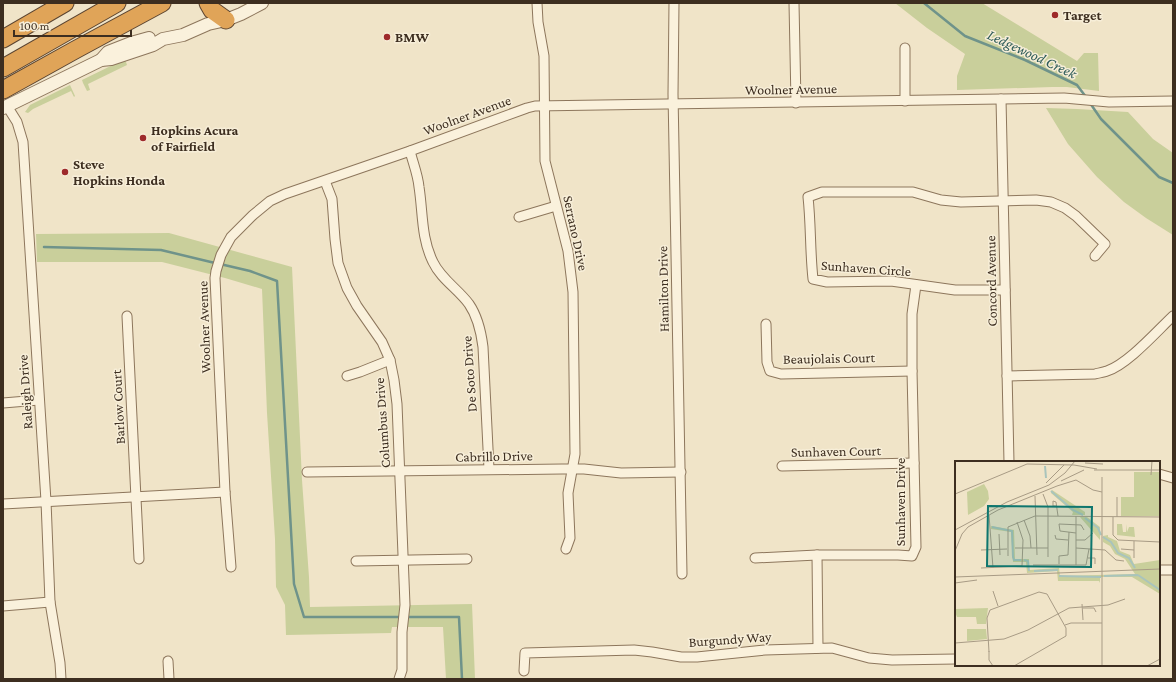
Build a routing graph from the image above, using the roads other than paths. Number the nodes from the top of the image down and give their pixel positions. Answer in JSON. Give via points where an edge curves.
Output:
{"nodes":[{"id":1,"x":65,"y":3,"type":"edge"},
{"id":2,"x":117,"y":3,"type":"edge"},
{"id":3,"x":162,"y":3,"type":"edge"},
{"id":4,"x":208,"y":3,"type":"edge"},
{"id":5,"x":262,"y":3,"type":"edge"},
{"id":6,"x":537,"y":3,"type":"edge"},
{"id":7,"x":674,"y":3,"type":"edge"},
{"id":8,"x":794,"y":3,"type":"edge"},
{"id":9,"x":226,"y":11,"type":"edge"},
{"id":10,"x":3,"y":39,"type":"edge"},
{"id":11,"x":905,"y":48,"type":"dead end"},
{"id":12,"x":3,"y":68,"type":"edge"},
{"id":13,"x":1002,"y":99,"type":"junction"},
{"id":14,"x":4,"y":101,"type":"edge"},
{"id":15,"x":905,"y":101,"type":"junction"},
{"id":16,"x":1173,"y":102,"type":"edge"},
{"id":17,"x":796,"y":103,"type":"junction"},
{"id":18,"x":673,"y":104,"type":"junction"},
{"id":19,"x":544,"y":105,"type":"junction"},
{"id":20,"x":410,"y":151,"type":"junction"},
{"id":21,"x":325,"y":181,"type":"junction"},
{"id":22,"x":1004,"y":200,"type":"junction"},
{"id":23,"x":556,"y":206,"type":"junction"},
{"id":24,"x":519,"y":217,"type":"dead end"},
{"id":25,"x":1095,"y":256,"type":"dead end"},
{"id":26,"x":916,"y":285,"type":"junction"},
{"id":27,"x":1005,"y":290,"type":"junction"},
{"id":28,"x":128,"y":316,"type":"dead end"},
{"id":29,"x":1173,"y":316,"type":"edge"},
{"id":30,"x":766,"y":324,"type":"dead end"},
{"id":31,"x":390,"y":360,"type":"junction"},
{"id":32,"x":912,"y":371,"type":"junction"},
{"id":33,"x":347,"y":376,"type":"dead end"},
{"id":34,"x":1007,"y":376,"type":"junction"},
{"id":35,"x":40,"y":400,"type":"junction"},
{"id":36,"x":3,"y":403,"type":"edge"},
{"id":37,"x":1008,"y":461,"type":"edge"},
{"id":38,"x":914,"y":463,"type":"junction"},
{"id":39,"x":782,"y":466,"type":"dead end"},
{"id":40,"x":489,"y":469,"type":"junction"},
{"id":41,"x":572,"y":469,"type":"junction"},
{"id":42,"x":400,"y":471,"type":"junction"},
{"id":43,"x":307,"y":472,"type":"dead end"},
{"id":44,"x":681,"y":472,"type":"junction"},
{"id":45,"x":1160,"y":474,"type":"edge"},
{"id":46,"x":1173,"y":478,"type":"edge"},
{"id":47,"x":225,"y":492,"type":"junction"},
{"id":48,"x":137,"y":496,"type":"junction"},
{"id":49,"x":46,"y":501,"type":"junction"},
{"id":50,"x":3,"y":504,"type":"edge"},
{"id":51,"x":566,"y":549,"type":"dead end"},
{"id":52,"x":817,"y":555,"type":"junction"},
{"id":53,"x":755,"y":558,"type":"dead end"},
{"id":54,"x":139,"y":559,"type":"dead end"},
{"id":55,"x":467,"y":559,"type":"dead end"},
{"id":56,"x":404,"y":560,"type":"junction"},
{"id":57,"x":356,"y":561,"type":"dead end"},
{"id":58,"x":231,"y":567,"type":"dead end"},
{"id":59,"x":1160,"y":570,"type":"edge"},
{"id":60,"x":1173,"y":570,"type":"edge"},
{"id":61,"x":682,"y":574,"type":"dead end"},
{"id":62,"x":50,"y":602,"type":"junction"},
{"id":63,"x":3,"y":606,"type":"edge"},
{"id":64,"x":818,"y":648,"type":"junction"},
{"id":65,"x":955,"y":659,"type":"edge"},
{"id":66,"x":168,"y":661,"type":"dead end"},
{"id":67,"x":524,"y":671,"type":"dead end"},
{"id":68,"x":61,"y":679,"type":"edge"},
{"id":69,"x":169,"y":679,"type":"edge"},
{"id":70,"x":399,"y":679,"type":"edge"}],
"edges":[{"from":1,"to":10,"type":"highway"},
{"from":2,"to":12,"type":"highway"},
{"from":3,"to":14,"type":"highway","via":[[75,50]]},
{"from":4,"to":9,"type":"highway","via":[[212,10]]},
{"from":5,"to":9,"type":"street"},
{"from":6,"to":19,"type":"street","name":"Serrano Drive","via":[[544,56]]},
{"from":7,"to":18,"type":"street","name":"Hamilton Drive"},
{"from":8,"to":17,"type":"street"},
{"from":9,"to":14,"type":"street","via":[[208,24],[183,35],[163,39],[151,38],[108,52],[101,60]]},
{"from":11,"to":15,"type":"street"},
{"from":13,"to":15,"type":"street","name":"Woolner Avenue"},
{"from":13,"to":16,"type":"street","name":"Woolner Avenue"},
{"from":13,"to":22,"type":"street","name":"Concord Avenue"},
{"from":14,"to":35,"type":"street","name":"Raleigh Drive","via":[[17,122],[23,142]]},
{"from":15,"to":17,"type":"street","name":"Woolner Avenue"},
{"from":17,"to":18,"type":"street","name":"Woolner Avenue"},
{"from":18,"to":19,"type":"street","name":"Woolner Avenue"},
{"from":18,"to":44,"type":"street","name":"Hamilton Drive"},
{"from":19,"to":20,"type":"street","name":"Woolner Avenue","via":[[527,108]]},
{"from":19,"to":23,"type":"street","name":"Serrano Drive","via":[[545,161]]},
{"from":20,"to":21,"type":"street","name":"Woolner Avenue"},
{"from":20,"to":40,"type":"street","name":"De Soto Drive","via":[[419,186],[427,248],[440,274],[468,303],[481,331]]},
{"from":21,"to":31,"type":"street","name":"Columbus Drive","via":[[332,199],[338,263],[347,288],[382,342]]},
{"from":21,"to":47,"type":"street","name":"Woolner Avenue","via":[[270,201],[231,238],[219,260],[215,278]]},
{"from":22,"to":25,"type":"street","via":[[1036,200],[1051,202],[1065,208],[1105,244]]},
{"from":22,"to":26,"type":"street","name":"Sunhaven Circle","via":[[961,202],[941,200],[913,192],[822,192],[808,196],[814,280],[891,281]]},
{"from":22,"to":27,"type":"street","name":"Concord Avenue"},
{"from":23,"to":24,"type":"street"},
{"from":23,"to":41,"type":"street","name":"Serrano Drive","via":[[568,251],[573,292],[575,454]]},
{"from":26,"to":27,"type":"street","name":"Sunhaven Circle","via":[[955,290]]},
{"from":26,"to":32,"type":"street","name":"Sunhaven Drive","via":[[912,314]]},
{"from":27,"to":34,"type":"street","name":"Concord Avenue"},
{"from":28,"to":48,"type":"street","name":"Barlow Court"},
{"from":29,"to":34,"type":"street","via":[[1130,357],[1108,371],[1090,374]]},
{"from":30,"to":32,"type":"street","name":"Beaujolais Court","via":[[767,362],[770,371],[781,374]]},
{"from":31,"to":33,"type":"street"},
{"from":31,"to":42,"type":"street","name":"Columbus Drive","via":[[397,404]]},
{"from":32,"to":38,"type":"street","name":"Sunhaven Drive"},
{"from":34,"to":37,"type":"street","name":"Concord Avenue"},
{"from":35,"to":36,"type":"street"},
{"from":35,"to":49,"type":"street","name":"Raleigh Drive"},
{"from":38,"to":39,"type":"street","name":"Sunhaven Court"},
{"from":38,"to":52,"type":"street","name":"Sunhaven Drive","via":[[916,547],[912,556]]},
{"from":40,"to":41,"type":"street","name":"Cabrillo Drive"},
{"from":40,"to":42,"type":"street","name":"Cabrillo Drive"},
{"from":41,"to":44,"type":"street","name":"Cabrillo Drive","via":[[621,473]]},
{"from":41,"to":51,"type":"street","name":"Serrano Drive","via":[[568,493],[570,538]]},
{"from":42,"to":43,"type":"street","name":"Cabrillo Drive"},
{"from":42,"to":56,"type":"street","name":"Columbus Drive"},
{"from":44,"to":61,"type":"street","name":"Hamilton Drive"},
{"from":45,"to":46,"type":"street"},
{"from":47,"to":48,"type":"street"},
{"from":47,"to":58,"type":"street","name":"Woolner Avenue"},
{"from":48,"to":49,"type":"street"},
{"from":48,"to":54,"type":"street","name":"Barlow Court"},
{"from":49,"to":50,"type":"street"},
{"from":49,"to":62,"type":"street","name":"Raleigh Drive"},
{"from":52,"to":53,"type":"street"},
{"from":52,"to":64,"type":"street"},
{"from":55,"to":56,"type":"street"},
{"from":56,"to":57,"type":"street"},
{"from":56,"to":70,"type":"street","name":"Columbus Drive","via":[[402,670]]},
{"from":59,"to":60,"type":"street"},
{"from":62,"to":63,"type":"street"},
{"from":62,"to":68,"type":"street","name":"Raleigh Drive"},
{"from":64,"to":65,"type":"street","name":"Burgundy Way","via":[[832,648],[869,658],[892,660]]},
{"from":64,"to":67,"type":"street","name":"Burgundy Way","via":[[697,657],[634,650],[525,653]]},
{"from":66,"to":69,"type":"street"}]}
